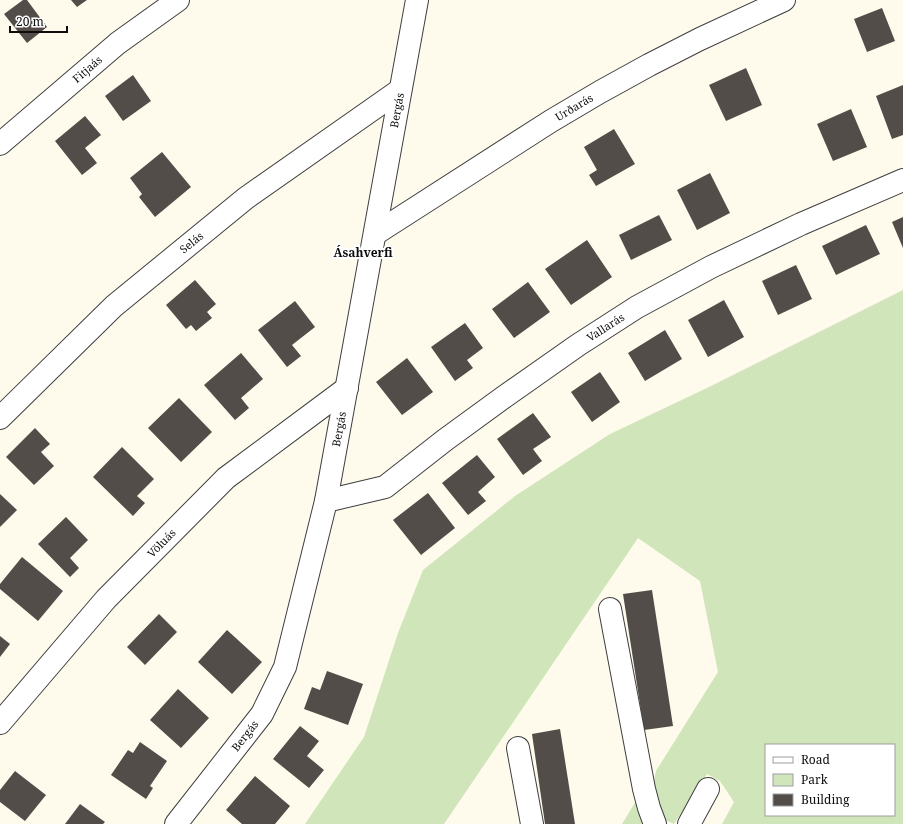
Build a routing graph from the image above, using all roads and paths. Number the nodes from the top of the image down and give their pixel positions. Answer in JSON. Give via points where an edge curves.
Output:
{"nodes":[{"id":1,"x":178,"y":0,"type":"edge"},
{"id":2,"x":417,"y":0,"type":"edge"},
{"id":3,"x":784,"y":0,"type":"edge"},
{"id":4,"x":400,"y":90,"type":"junction"},
{"id":5,"x":0,"y":144,"type":"edge"},
{"id":6,"x":903,"y":180,"type":"edge"},
{"id":7,"x":375,"y":234,"type":"junction"},
{"id":8,"x":347,"y":388,"type":"junction"},
{"id":9,"x":0,"y":418,"type":"edge"},
{"id":10,"x":326,"y":501,"type":"junction"},
{"id":11,"x":610,"y":609,"type":"dead end"},
{"id":12,"x":0,"y":723,"type":"edge"},
{"id":13,"x":518,"y":748,"type":"dead end"},
{"id":14,"x":708,"y":789,"type":"dead end"},
{"id":15,"x":176,"y":824,"type":"edge"},
{"id":16,"x":532,"y":824,"type":"edge"},
{"id":17,"x":655,"y":824,"type":"edge"},
{"id":18,"x":689,"y":824,"type":"edge"}],
"edges":[{"from":1,"to":5,"type":"street","name":"Fitjaás","via":[[118,43]]},
{"from":2,"to":4,"type":"street","name":"Bergás"},
{"from":3,"to":7,"type":"street","name":"Urðarás","via":[[700,39],[600,92]]},
{"from":4,"to":7,"type":"street","name":"Bergás"},
{"from":4,"to":9,"type":"street","name":"Selás","via":[[252,194],[114,306]]},
{"from":6,"to":10,"type":"street","name":"Vallarás","via":[[801,224],[711,267],[637,307],[504,397],[385,487]]},
{"from":7,"to":8,"type":"street","name":"Bergás"},
{"from":8,"to":10,"type":"street","name":"Bergás"},
{"from":8,"to":12,"type":"street","name":"Völuás","via":[[226,478],[106,599]]},
{"from":10,"to":15,"type":"street","name":"Bergás","via":[[284,667],[262,714]]},
{"from":11,"to":17,"type":"street","via":[[645,794]]},
{"from":13,"to":16,"type":"street"},
{"from":14,"to":18,"type":"street"}]}
